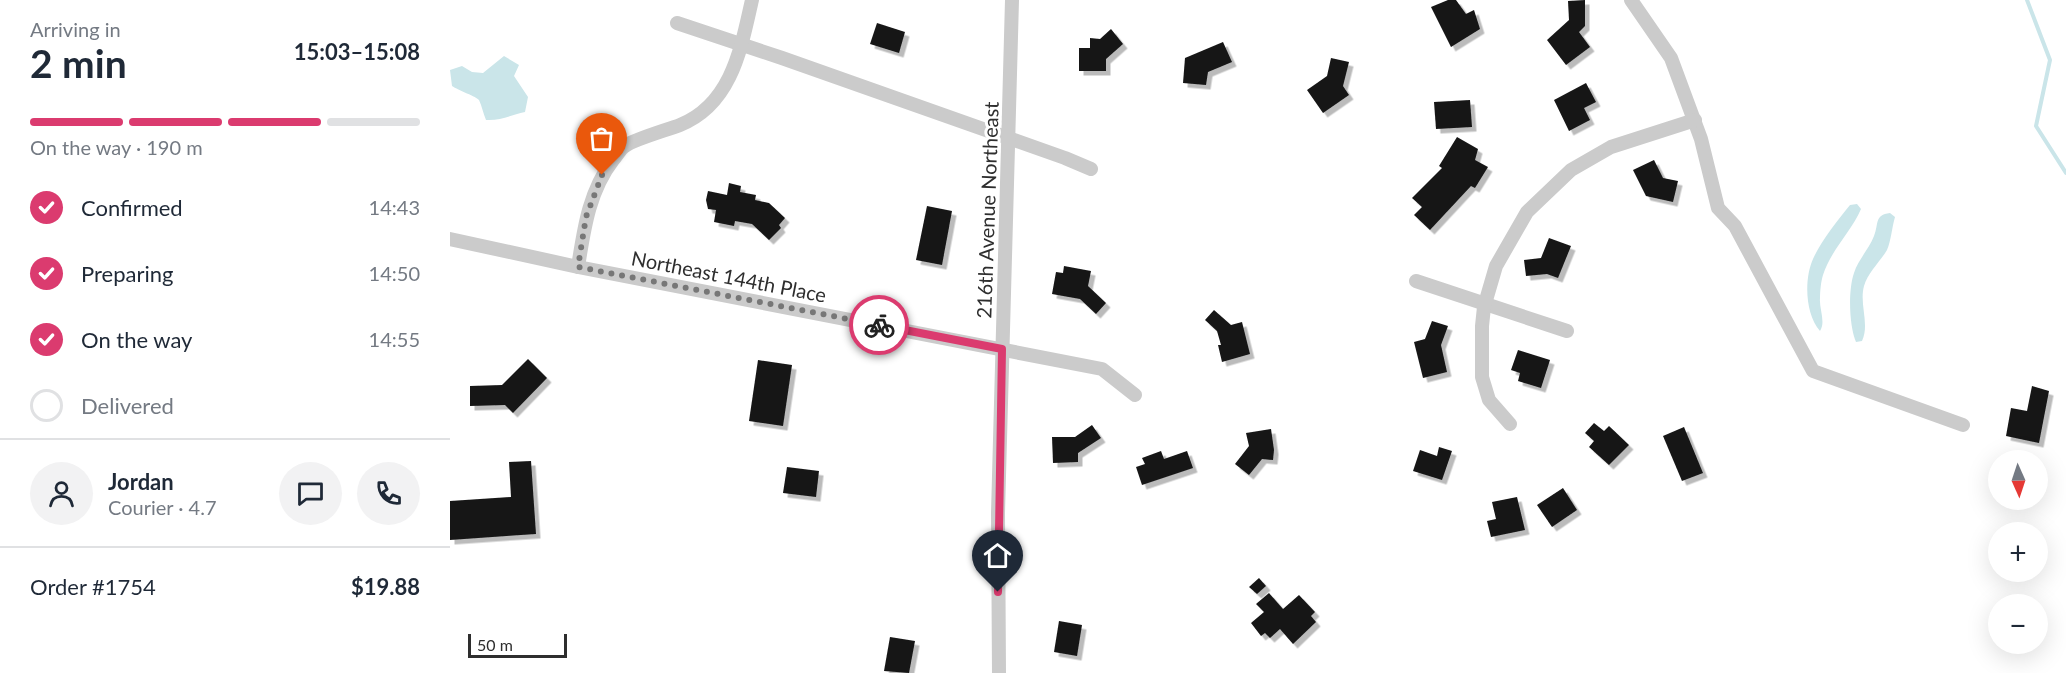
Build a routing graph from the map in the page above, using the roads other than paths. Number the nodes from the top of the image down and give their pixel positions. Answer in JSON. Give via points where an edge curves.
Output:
{"nodes":[{"id":1,"x":752,"y":0,"type":"edge"},
{"id":2,"x":1012,"y":0,"type":"edge"},
{"id":3,"x":1631,"y":0,"type":"edge"},
{"id":4,"x":677,"y":23,"type":"dead end"},
{"id":5,"x":742,"y":44,"type":"junction"},
{"id":6,"x":1695,"y":120,"type":"junction"},
{"id":7,"x":1008,"y":138,"type":"junction"},
{"id":8,"x":1090,"y":169,"type":"dead end"},
{"id":9,"x":450,"y":239,"type":"edge"},
{"id":10,"x":578,"y":267,"type":"junction"},
{"id":11,"x":1416,"y":281,"type":"dead end"},
{"id":12,"x":1485,"y":304,"type":"junction"},
{"id":13,"x":1567,"y":331,"type":"dead end"},
{"id":14,"x":1002,"y":349,"type":"junction"},
{"id":15,"x":1135,"y":395,"type":"dead end"},
{"id":16,"x":1510,"y":424,"type":"dead end"},
{"id":17,"x":1963,"y":425,"type":"dead end"},
{"id":18,"x":999,"y":673,"type":"edge"}],
"edges":[{"from":1,"to":5,"type":"street"},
{"from":2,"to":7,"type":"street","name":"216th Avenue Northeast"},
{"from":3,"to":6,"type":"street","via":[[1671,58]]},
{"from":4,"to":5,"type":"street"},
{"from":5,"to":7,"type":"street"},
{"from":5,"to":10,"type":"street","via":[[731,77],[711,105],[684,124],[625,146],[602,175],[586,217]]},
{"from":6,"to":12,"type":"street","via":[[1611,147],[1571,170],[1527,212],[1496,266]]},
{"from":6,"to":17,"type":"street","via":[[1718,208],[1735,226],[1813,371]]},
{"from":7,"to":8,"type":"street"},
{"from":7,"to":14,"type":"street","name":"216th Avenue Northeast"},
{"from":9,"to":10,"type":"street","name":"Northeast 144th Place"},
{"from":10,"to":14,"type":"street","name":"Northeast 144th Place"},
{"from":11,"to":12,"type":"street"},
{"from":12,"to":13,"type":"street"},
{"from":12,"to":16,"type":"street","via":[[1482,377],[1489,400]]},
{"from":14,"to":15,"type":"street","name":"Northeast 144th Place","via":[[1102,369]]},
{"from":14,"to":18,"type":"street","name":"216th Avenue Northeast"}]}
